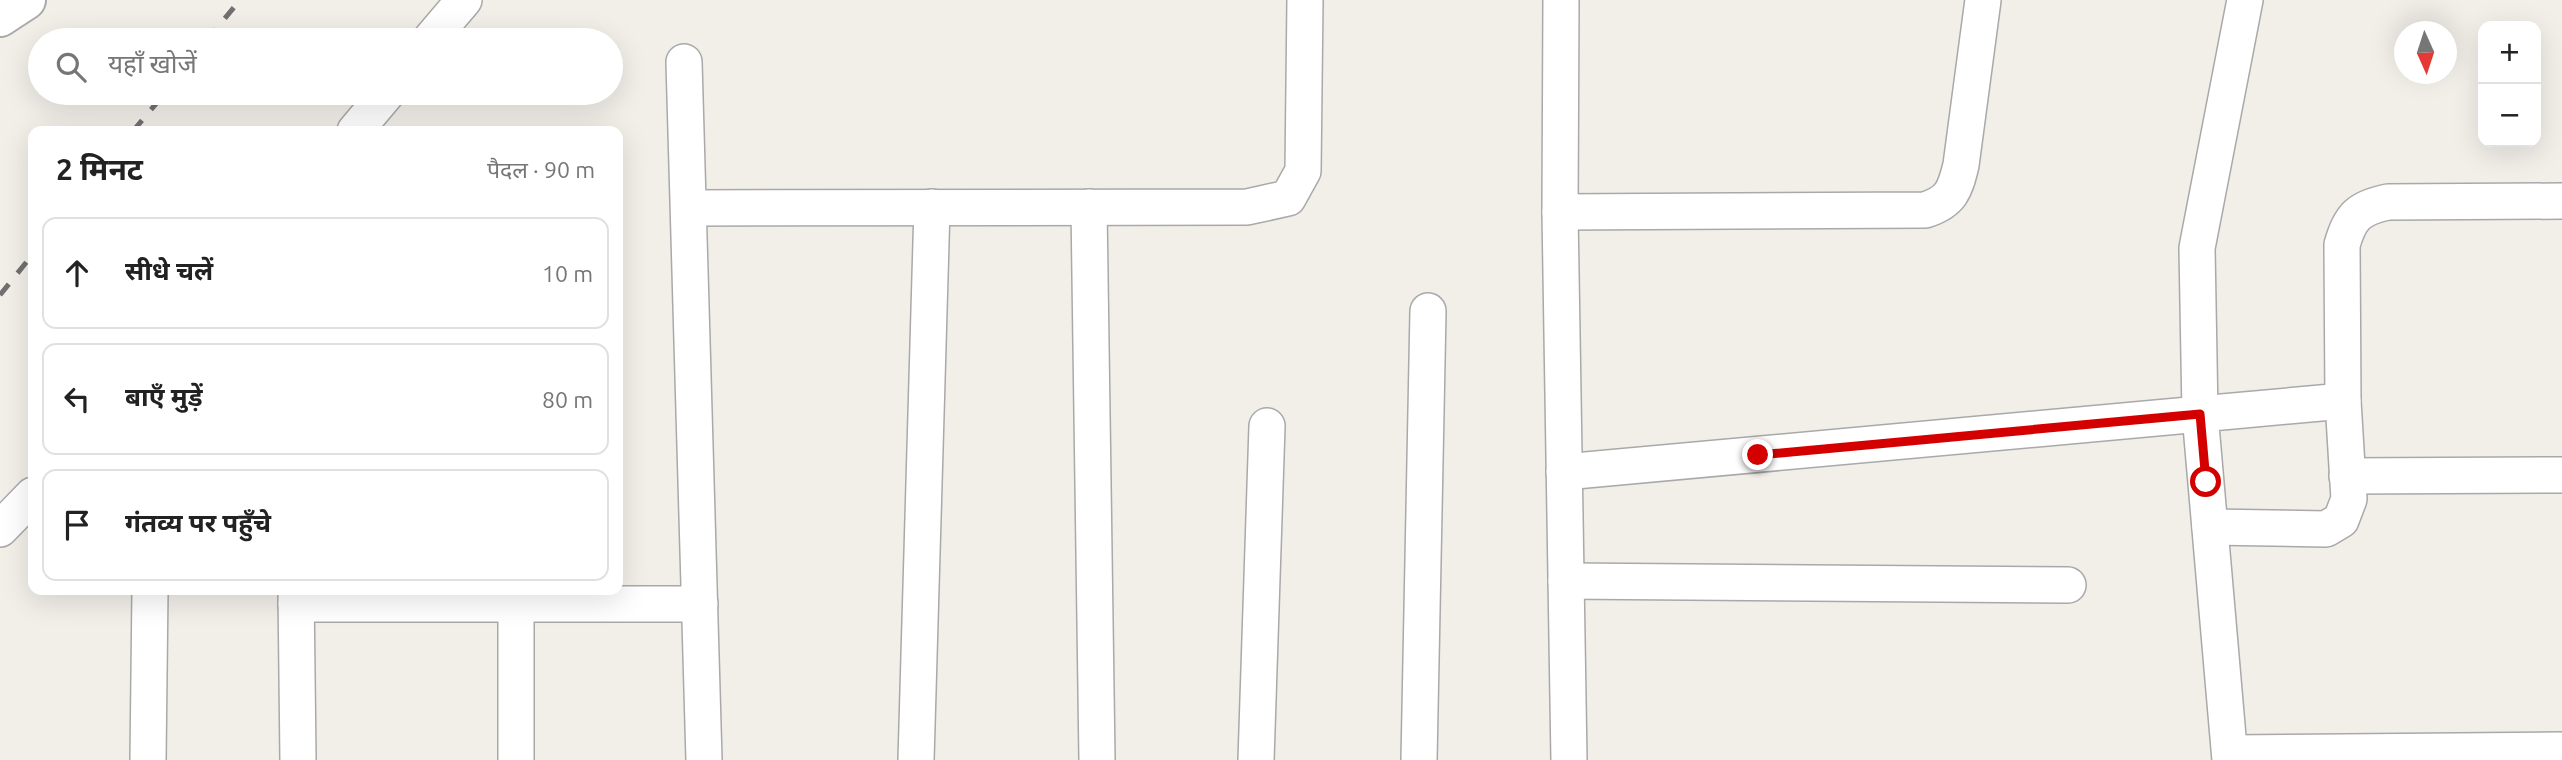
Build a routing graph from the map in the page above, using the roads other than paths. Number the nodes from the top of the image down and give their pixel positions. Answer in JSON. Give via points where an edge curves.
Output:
{"nodes":[{"id":1,"x":26,"y":0,"type":"edge"},
{"id":2,"x":464,"y":0,"type":"edge"},
{"id":3,"x":1305,"y":0,"type":"edge"},
{"id":4,"x":1561,"y":0,"type":"edge"},
{"id":5,"x":1983,"y":0,"type":"edge"},
{"id":6,"x":2245,"y":0,"type":"edge"},
{"id":7,"x":0,"y":18,"type":"edge"},
{"id":8,"x":440,"y":28,"type":"edge"},
{"id":9,"x":684,"y":62,"type":"dead end"},
{"id":10,"x":377,"y":105,"type":"edge"},
{"id":11,"x":359,"y":126,"type":"edge"},
{"id":12,"x":2562,"y":201,"type":"edge"},
{"id":13,"x":932,"y":207,"type":"junction"},
{"id":14,"x":1089,"y":207,"type":"junction"},
{"id":15,"x":689,"y":208,"type":"junction"},
{"id":16,"x":1560,"y":212,"type":"junction"},
{"id":17,"x":1428,"y":311,"type":"dead end"},
{"id":18,"x":2343,"y":401,"type":"junction"},
{"id":19,"x":2200,"y":414,"type":"junction"},
{"id":20,"x":1267,"y":426,"type":"dead end"},
{"id":21,"x":1564,"y":472,"type":"junction"},
{"id":22,"x":2562,"y":475,"type":"edge"},
{"id":23,"x":2347,"y":476,"type":"junction"},
{"id":24,"x":28,"y":500,"type":"edge"},
{"id":25,"x":2210,"y":527,"type":"junction"},
{"id":26,"x":0,"y":530,"type":"edge"},
{"id":27,"x":1566,"y":581,"type":"junction"},
{"id":28,"x":2068,"y":585,"type":"dead end"},
{"id":29,"x":150,"y":595,"type":"edge"},
{"id":30,"x":296,"y":597,"type":"edge"},
{"id":31,"x":516,"y":604,"type":"junction"},
{"id":32,"x":700,"y":604,"type":"junction"},
{"id":33,"x":2562,"y":750,"type":"edge"},
{"id":34,"x":2230,"y":757,"type":"edge"},
{"id":35,"x":148,"y":760,"type":"edge"},
{"id":36,"x":298,"y":760,"type":"edge"},
{"id":37,"x":516,"y":760,"type":"edge"},
{"id":38,"x":704,"y":760,"type":"edge"},
{"id":39,"x":916,"y":760,"type":"edge"},
{"id":40,"x":1097,"y":760,"type":"edge"},
{"id":41,"x":1256,"y":760,"type":"edge"},
{"id":42,"x":1419,"y":760,"type":"edge"},
{"id":43,"x":1569,"y":760,"type":"edge"}],
"edges":[{"from":1,"to":7,"type":"street"},
{"from":2,"to":8,"type":"street"},
{"from":3,"to":14,"type":"street","via":[[1303,171],[1288,198],[1247,207]]},
{"from":4,"to":16,"type":"street"},
{"from":5,"to":16,"type":"street","via":[[1961,165],[1955,190],[1944,204],[1925,209]]},
{"from":6,"to":19,"type":"street","via":[[2197,248]]},
{"from":9,"to":15,"type":"street"},
{"from":10,"to":11,"type":"street"},
{"from":12,"to":18,"type":"street","via":[[2388,202],[2368,206],[2348,222],[2342,245]]},
{"from":13,"to":14,"type":"street"},
{"from":13,"to":15,"type":"street"},
{"from":13,"to":39,"type":"street"},
{"from":14,"to":40,"type":"street"},
{"from":15,"to":32,"type":"street"},
{"from":16,"to":21,"type":"street"},
{"from":17,"to":42,"type":"street"},
{"from":18,"to":19,"type":"street"},
{"from":18,"to":23,"type":"street"},
{"from":19,"to":21,"type":"street"},
{"from":19,"to":25,"type":"street"},
{"from":20,"to":41,"type":"street"},
{"from":21,"to":27,"type":"street"},
{"from":22,"to":23,"type":"street"},
{"from":23,"to":25,"type":"street","via":[[2348,499],[2341,520],[2326,529]]},
{"from":24,"to":26,"type":"street"},
{"from":25,"to":34,"type":"street"},
{"from":27,"to":28,"type":"street"},
{"from":27,"to":43,"type":"street"},
{"from":29,"to":35,"type":"street"},
{"from":30,"to":31,"type":"street"},
{"from":30,"to":36,"type":"street"},
{"from":31,"to":32,"type":"street"},
{"from":31,"to":37,"type":"street"},
{"from":32,"to":38,"type":"street"},
{"from":33,"to":34,"type":"street"}]}
